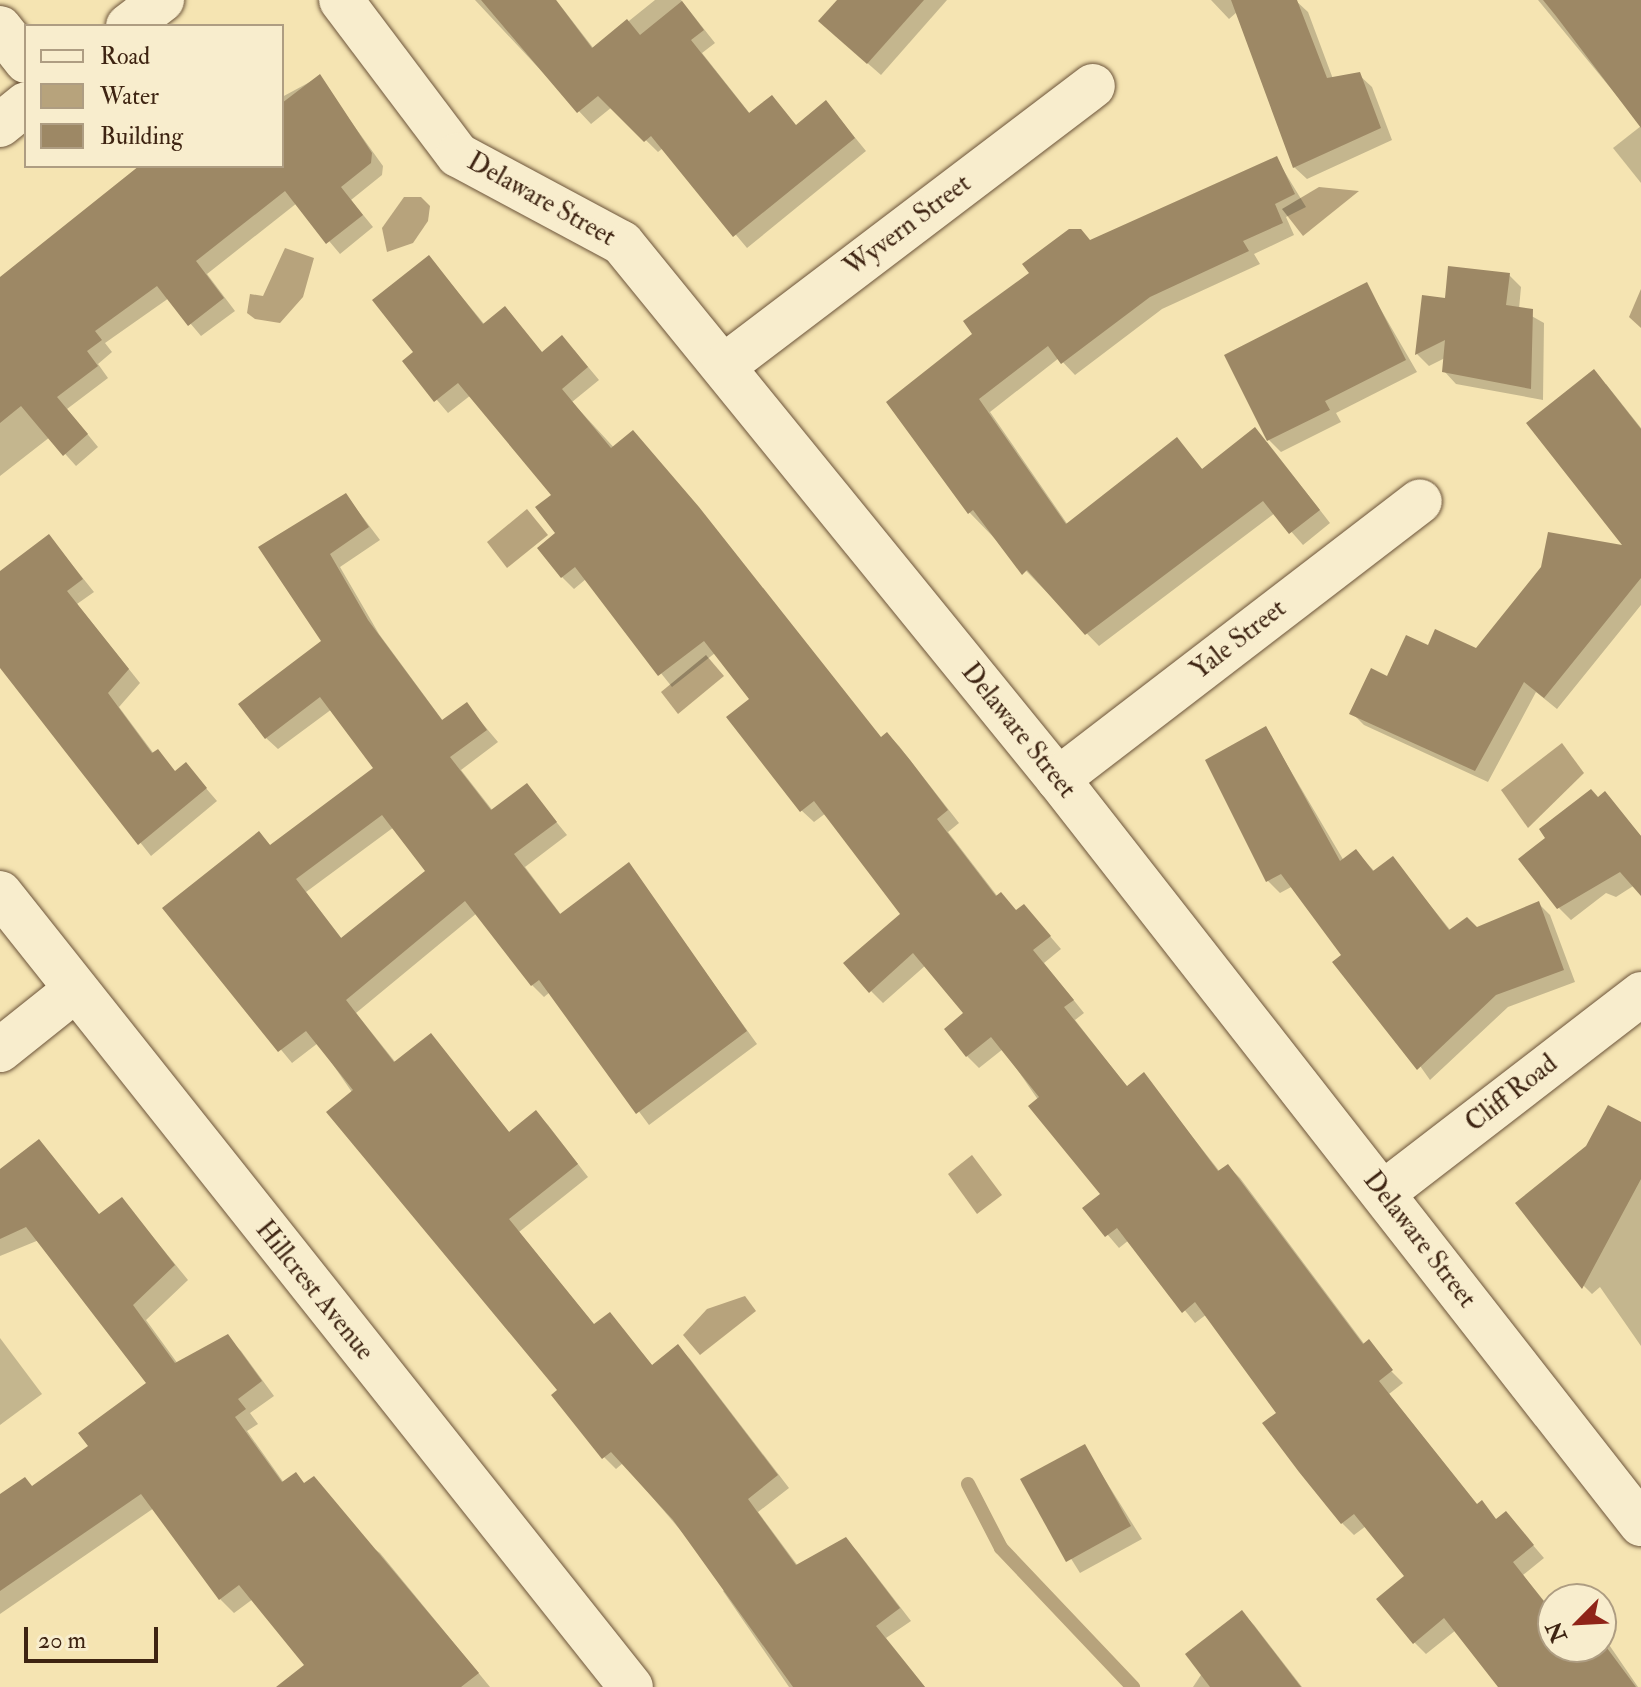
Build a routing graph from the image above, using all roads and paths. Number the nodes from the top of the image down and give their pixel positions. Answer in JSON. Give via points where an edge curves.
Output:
{"nodes":[{"id":1,"x":162,"y":0,"type":"edge"},
{"id":2,"x":341,"y":0,"type":"edge"},
{"id":3,"x":131,"y":24,"type":"edge"},
{"id":4,"x":0,"y":28,"type":"edge"},
{"id":5,"x":24,"y":58,"type":"edge"},
{"id":6,"x":1093,"y":86,"type":"dead end"},
{"id":7,"x":24,"y":106,"type":"edge"},
{"id":8,"x":0,"y":125,"type":"edge"},
{"id":9,"x":724,"y":366,"type":"junction"},
{"id":10,"x":1420,"y":501,"type":"dead end"},
{"id":11,"x":1058,"y":779,"type":"junction"},
{"id":12,"x":0,"y":893,"type":"edge"},
{"id":13,"x":74,"y":991,"type":"junction"},
{"id":14,"x":1641,"y":994,"type":"edge"},
{"id":15,"x":0,"y":1050,"type":"edge"},
{"id":16,"x":1383,"y":1193,"type":"junction"},
{"id":17,"x":1641,"y":1524,"type":"edge"},
{"id":18,"x":631,"y":1687,"type":"edge"}],
"edges":[{"from":1,"to":3,"type":"street"},
{"from":2,"to":9,"type":"street","name":"Delaware Street","via":[[458,155],[622,243]]},
{"from":4,"to":5,"type":"street"},
{"from":6,"to":9,"type":"street","name":"Wyvern Street"},
{"from":7,"to":8,"type":"street"},
{"from":9,"to":11,"type":"street","name":"Delaware Street"},
{"from":10,"to":11,"type":"street","name":"Yale Street"},
{"from":11,"to":16,"type":"street","name":"Delaware Street"},
{"from":12,"to":13,"type":"street","name":"Hillcrest Avenue"},
{"from":13,"to":15,"type":"street"},
{"from":13,"to":18,"type":"street","name":"Hillcrest Avenue"},
{"from":14,"to":16,"type":"street","name":"Cliff Road"},
{"from":16,"to":17,"type":"street","name":"Delaware Street"}]}
